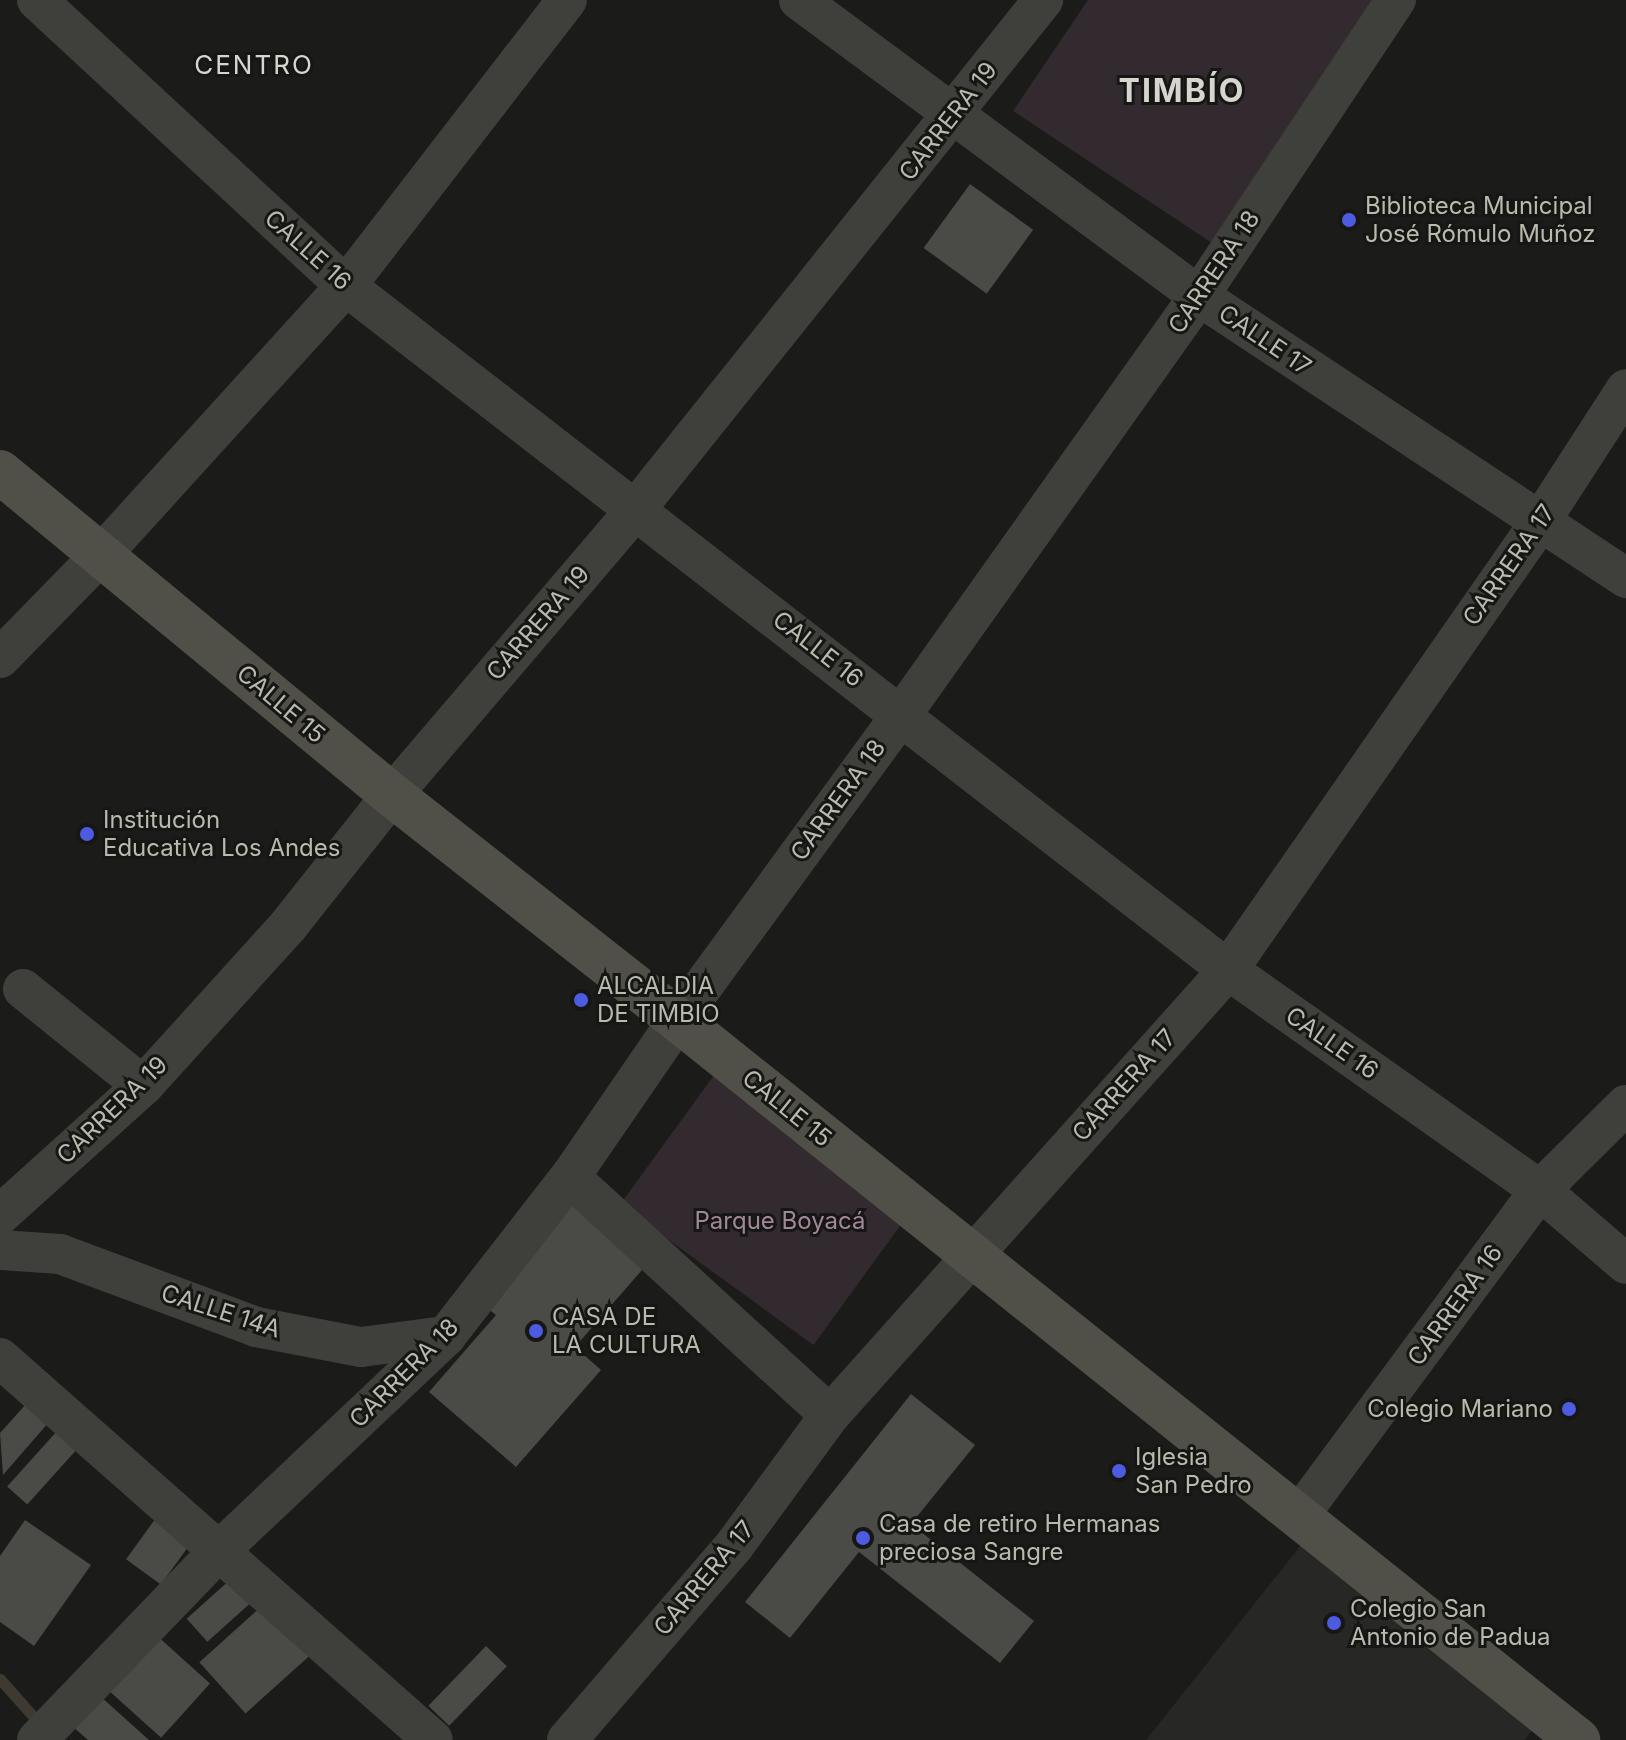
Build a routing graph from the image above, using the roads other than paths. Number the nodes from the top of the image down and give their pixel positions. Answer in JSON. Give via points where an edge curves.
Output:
{"nodes":[{"id":1,"x":37,"y":0,"type":"edge"},
{"id":2,"x":567,"y":0,"type":"edge"},
{"id":3,"x":799,"y":0,"type":"edge"},
{"id":4,"x":1043,"y":0,"type":"edge"},
{"id":5,"x":1396,"y":0,"type":"edge"},
{"id":6,"x":955,"y":114,"type":"junction"},
{"id":7,"x":346,"y":286,"type":"junction"},
{"id":8,"x":1199,"y":296,"type":"junction"},
{"id":9,"x":1626,"y":389,"type":"edge"},
{"id":10,"x":0,"y":472,"type":"edge"},
{"id":11,"x":636,"y":509,"type":"junction"},
{"id":12,"x":1540,"y":522,"type":"junction"},
{"id":13,"x":101,"y":555,"type":"junction"},
{"id":14,"x":1626,"y":578,"type":"edge"},
{"id":15,"x":0,"y":658,"type":"edge"},
{"id":16,"x":902,"y":714,"type":"junction"},
{"id":17,"x":392,"y":795,"type":"junction"},
{"id":18,"x":1228,"y":970,"type":"junction"},
{"id":19,"x":23,"y":989,"type":"dead end"},
{"id":20,"x":678,"y":1020,"type":"junction"},
{"id":21,"x":143,"y":1086,"type":"junction"},
{"id":22,"x":1626,"y":1105,"type":"edge"},
{"id":23,"x":570,"y":1177,"type":"junction"},
{"id":24,"x":1540,"y":1190,"type":"junction"},
{"id":25,"x":0,"y":1215,"type":"edge"},
{"id":26,"x":0,"y":1250,"type":"edge"},
{"id":27,"x":971,"y":1256,"type":"junction"},
{"id":28,"x":1626,"y":1264,"type":"edge"},
{"id":29,"x":446,"y":1336,"type":"junction"},
{"id":30,"x":0,"y":1358,"type":"edge"},
{"id":31,"x":830,"y":1415,"type":"junction"},
{"id":32,"x":1298,"y":1517,"type":"junction"},
{"id":33,"x":220,"y":1550,"type":"junction"},
{"id":34,"x":50,"y":1726,"type":"edge"},
{"id":35,"x":433,"y":1740,"type":"edge"},
{"id":36,"x":567,"y":1740,"type":"edge"},
{"id":37,"x":1578,"y":1740,"type":"edge"}],
"edges":[{"from":1,"to":7,"type":"street","name":"CALLE 16"},
{"from":2,"to":7,"type":"street"},
{"from":3,"to":6,"type":"street","name":"CALLE 17"},
{"from":4,"to":6,"type":"street","name":"CARRERA 19"},
{"from":5,"to":8,"type":"street","name":"CARRERA 18"},
{"from":6,"to":8,"type":"street","name":"CALLE 17"},
{"from":6,"to":11,"type":"street","name":"CARRERA 19"},
{"from":7,"to":11,"type":"street","name":"CALLE 16"},
{"from":7,"to":13,"type":"street"},
{"from":8,"to":12,"type":"street","name":"CALLE 17"},
{"from":8,"to":16,"type":"street","name":"CARRERA 18"},
{"from":9,"to":12,"type":"street","name":"CARRERA 17"},
{"from":10,"to":13,"type":"main road","name":"CALLE 15"},
{"from":11,"to":16,"type":"street","name":"CALLE 16"},
{"from":11,"to":17,"type":"street","name":"CARRERA 19"},
{"from":12,"to":14,"type":"street","name":"CALLE 17"},
{"from":12,"to":18,"type":"street","name":"CARRERA 17"},
{"from":13,"to":15,"type":"street"},
{"from":13,"to":17,"type":"main road","name":"CALLE 15"},
{"from":16,"to":18,"type":"street","name":"CALLE 16"},
{"from":16,"to":20,"type":"street","name":"CARRERA 18"},
{"from":17,"to":20,"type":"main road","name":"CALLE 15"},
{"from":17,"to":21,"type":"street","name":"CARRERA 19","via":[[288,926]]},
{"from":18,"to":24,"type":"street","name":"CALLE 16"},
{"from":18,"to":27,"type":"street","name":"CARRERA 17"},
{"from":19,"to":21,"type":"street"},
{"from":20,"to":23,"type":"street","name":"CARRERA 18"},
{"from":20,"to":27,"type":"main road","name":"CALLE 15"},
{"from":21,"to":25,"type":"street","name":"CARRERA 19"},
{"from":22,"to":24,"type":"street","name":"CARRERA 16"},
{"from":23,"to":29,"type":"street","name":"CARRERA 18"},
{"from":23,"to":31,"type":"street"},
{"from":24,"to":28,"type":"street","name":"CALLE 16"},
{"from":24,"to":32,"type":"street","name":"CARRERA 16"},
{"from":26,"to":29,"type":"street","name":"CALLE 14A","via":[[60,1254],[256,1327],[361,1347]]},
{"from":27,"to":31,"type":"street","name":"CARRERA 17"},
{"from":27,"to":32,"type":"main road","name":"CALLE 15"},
{"from":29,"to":33,"type":"street","name":"CARRERA 18"},
{"from":30,"to":33,"type":"street"},
{"from":31,"to":36,"type":"street","name":"CARRERA 17","via":[[734,1546]]},
{"from":32,"to":37,"type":"main road","name":"CALLE 15"},
{"from":33,"to":34,"type":"street","name":"CARRERA 18"},
{"from":33,"to":35,"type":"street"}]}
